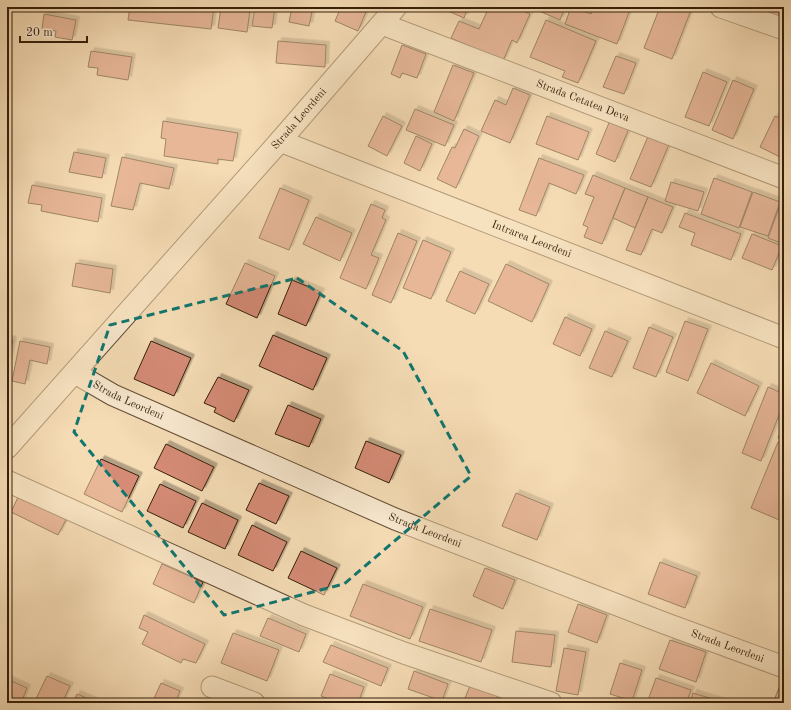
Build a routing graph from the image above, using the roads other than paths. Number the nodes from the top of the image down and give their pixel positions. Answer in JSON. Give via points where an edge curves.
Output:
{"nodes":[{"id":1,"x":396,"y":7,"type":"edge"},
{"id":2,"x":721,"y":7,"type":"edge"},
{"id":3,"x":382,"y":24,"type":"junction"},
{"id":4,"x":784,"y":29,"type":"edge"},
{"id":5,"x":280,"y":141,"type":"junction"},
{"id":6,"x":784,"y":178,"type":"edge"},
{"id":7,"x":784,"y":338,"type":"edge"},
{"id":8,"x":75,"y":373,"type":"junction"},
{"id":9,"x":7,"y":448,"type":"edge"},
{"id":10,"x":7,"y":481,"type":"edge"},
{"id":11,"x":784,"y":667,"type":"edge"},
{"id":12,"x":212,"y":687,"type":"dead end"},
{"id":13,"x":254,"y":703,"type":"edge"},
{"id":14,"x":551,"y":703,"type":"edge"}],
"edges":[{"from":1,"to":3,"type":"street","name":"Strada Leordeni"},
{"from":2,"to":4,"type":"street"},
{"from":3,"to":5,"type":"street","name":"Strada Leordeni"},
{"from":3,"to":6,"type":"street","name":"Strada Cetatea Deva"},
{"from":5,"to":7,"type":"street","name":"Intrarea Leordeni"},
{"from":5,"to":8,"type":"street","name":"Strada Leordeni"},
{"from":8,"to":9,"type":"street","name":"Strada Leordeni"},
{"from":8,"to":11,"type":"street","name":"Strada Leordeni","via":[[113,395],[395,519]]},
{"from":10,"to":14,"type":"street","via":[[304,615],[404,653]]},
{"from":12,"to":13,"type":"street"}]}
